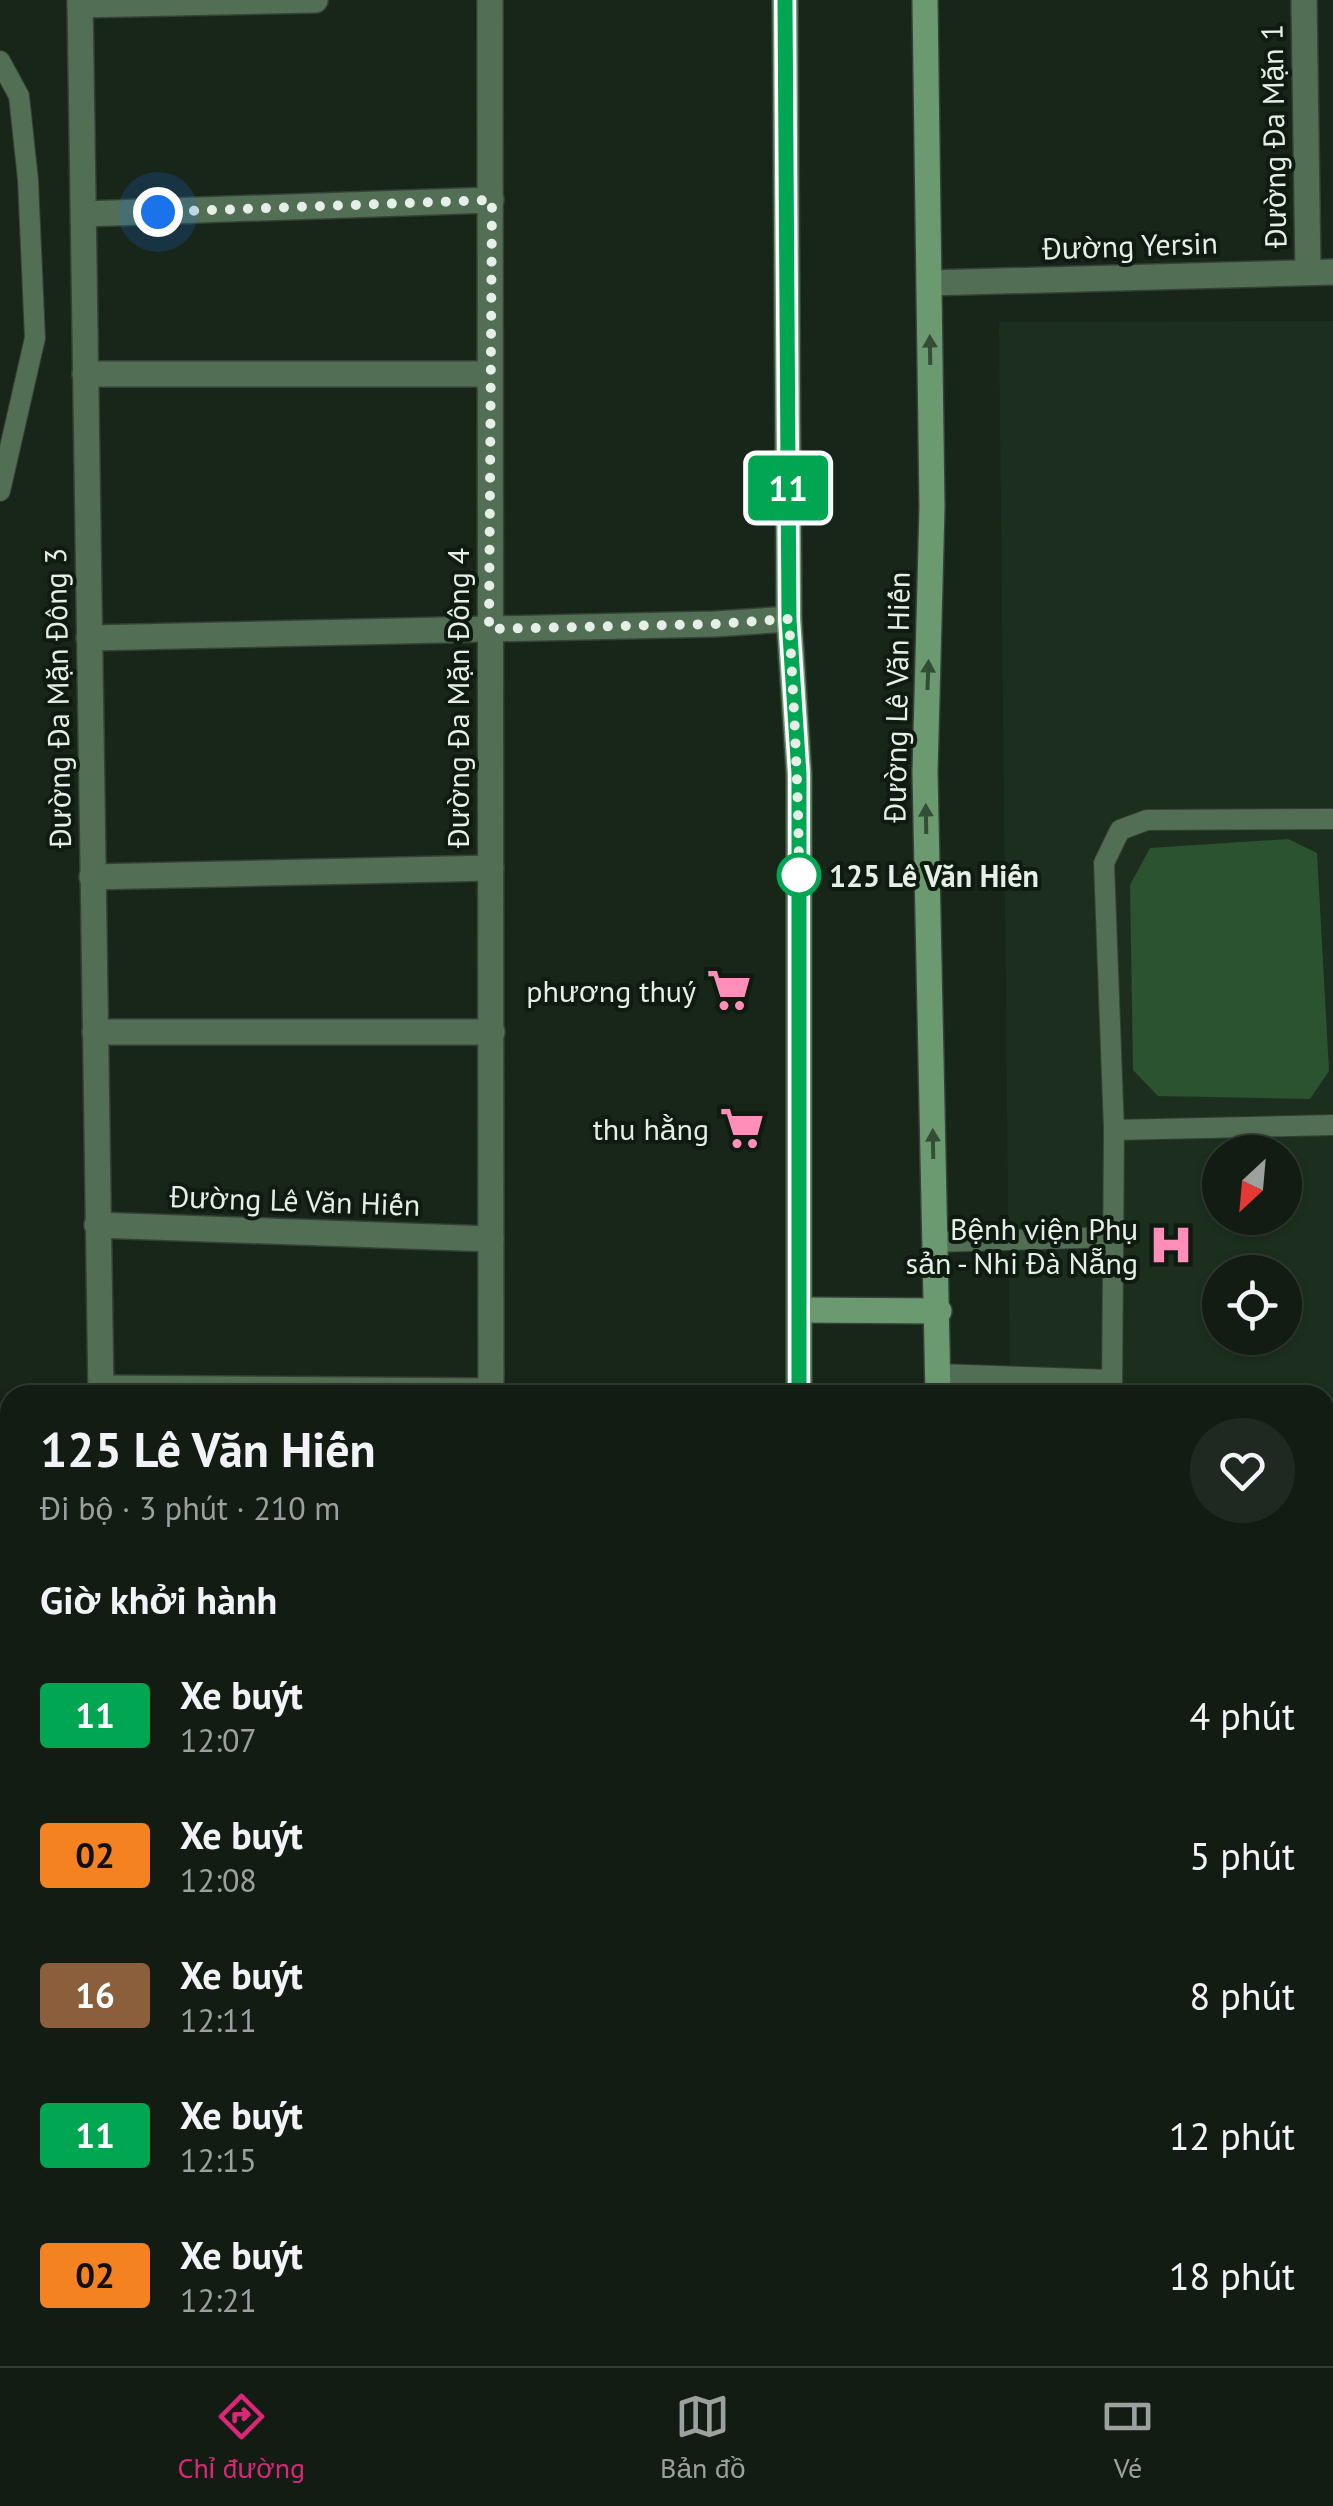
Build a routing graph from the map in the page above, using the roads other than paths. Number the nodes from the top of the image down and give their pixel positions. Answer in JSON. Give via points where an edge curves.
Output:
{"nodes":[{"id":1,"x":315,"y":0,"type":"edge"},
{"id":2,"x":490,"y":0,"type":"edge"},
{"id":3,"x":785,"y":0,"type":"edge"},
{"id":4,"x":924,"y":0,"type":"edge"},
{"id":5,"x":1304,"y":0,"type":"edge"},
{"id":6,"x":80,"y":2,"type":"edge"},
{"id":7,"x":0,"y":61,"type":"edge"},
{"id":8,"x":492,"y":200,"type":"junction"},
{"id":9,"x":84,"y":214,"type":"junction"},
{"id":10,"x":1320,"y":272,"type":"edge"},
{"id":11,"x":928,"y":283,"type":"junction"},
{"id":12,"x":86,"y":374,"type":"junction"},
{"id":13,"x":489,"y":374,"type":"junction"},
{"id":14,"x":0,"y":491,"type":"edge"},
{"id":15,"x":789,"y":619,"type":"junction"},
{"id":16,"x":489,"y":629,"type":"junction"},
{"id":17,"x":89,"y":638,"type":"junction"},
{"id":18,"x":1333,"y":819,"type":"edge"},
{"id":19,"x":491,"y":868,"type":"junction"},
{"id":20,"x":92,"y":877,"type":"junction"},
{"id":21,"x":94,"y":1032,"type":"junction"},
{"id":22,"x":492,"y":1032,"type":"junction"},
{"id":23,"x":1333,"y":1125,"type":"edge"},
{"id":24,"x":1114,"y":1130,"type":"junction"},
{"id":25,"x":97,"y":1226,"type":"junction"},
{"id":26,"x":1114,"y":1237,"type":"junction"},
{"id":27,"x":491,"y":1239,"type":"junction"},
{"id":28,"x":936,"y":1242,"type":"junction"},
{"id":29,"x":800,"y":1310,"type":"junction"},
{"id":30,"x":939,"y":1311,"type":"junction"},
{"id":31,"x":101,"y":1385,"type":"edge"},
{"id":32,"x":491,"y":1385,"type":"edge"},
{"id":33,"x":799,"y":1385,"type":"edge"},
{"id":34,"x":938,"y":1385,"type":"edge"},
{"id":35,"x":1112,"y":1385,"type":"edge"}],
"edges":[{"from":1,"to":6,"type":"street"},
{"from":2,"to":8,"type":"street","name":"Đường Đa Mặn Đông 4"},
{"from":3,"to":15,"type":"main road"},
{"from":4,"to":11,"type":"main road","name":"Đường Lê Văn Hiến"},
{"from":5,"to":10,"type":"street","name":"Đường Đa Mặn 1"},
{"from":6,"to":9,"type":"street","name":"Đường Đa Mặn Đông 3"},
{"from":7,"to":14,"type":"lane","via":[[18,96],[35,338]]},
{"from":8,"to":9,"type":"street"},
{"from":8,"to":13,"type":"street","name":"Đường Đa Mặn Đông 4"},
{"from":9,"to":12,"type":"street","name":"Đường Đa Mặn Đông 3"},
{"from":10,"to":11,"type":"street","name":"Đường Yersin"},
{"from":28,"to":11,"type":"main road","name":"Đường Lê Văn Hiến","one_way":true,"via":[[925,772],[932,507]]},
{"from":12,"to":13,"type":"street"},
{"from":12,"to":17,"type":"street","name":"Đường Đa Mặn Đông 3"},
{"from":13,"to":16,"type":"street","name":"Đường Đa Mặn Đông 4"},
{"from":15,"to":16,"type":"street"},
{"from":15,"to":29,"type":"main road","via":[[799,774]]},
{"from":16,"to":17,"type":"street"},
{"from":16,"to":19,"type":"street","name":"Đường Đa Mặn Đông 4"},
{"from":17,"to":20,"type":"street","name":"Đường Đa Mặn Đông 3"},
{"from":18,"to":24,"type":"lane","via":[[1146,820],[1120,830],[1104,863]]},
{"from":19,"to":20,"type":"street"},
{"from":19,"to":22,"type":"street","name":"Đường Đa Mặn Đông 4"},
{"from":20,"to":21,"type":"street","name":"Đường Đa Mặn Đông 3"},
{"from":21,"to":22,"type":"street"},
{"from":21,"to":25,"type":"street","name":"Đường Đa Mặn Đông 3"},
{"from":22,"to":27,"type":"street","name":"Đường Đa Mặn Đông 4"},
{"from":23,"to":24,"type":"lane"},
{"from":24,"to":26,"type":"lane"},
{"from":25,"to":27,"type":"street","name":"Đường Lê Văn Hiến"},
{"from":25,"to":31,"type":"street","name":"Đường Đa Mặn Đông 3"},
{"from":26,"to":28,"type":"lane"},
{"from":26,"to":35,"type":"lane"},
{"from":27,"to":32,"type":"street","name":"Đường Đa Mặn Đông 4"},
{"from":28,"to":30,"type":"main road","name":"Đường Lê Văn Hiến"},
{"from":29,"to":30,"type":"main road"},
{"from":29,"to":33,"type":"main road"},
{"from":30,"to":34,"type":"main road","name":"Đường Lê Văn Hiến"}]}
